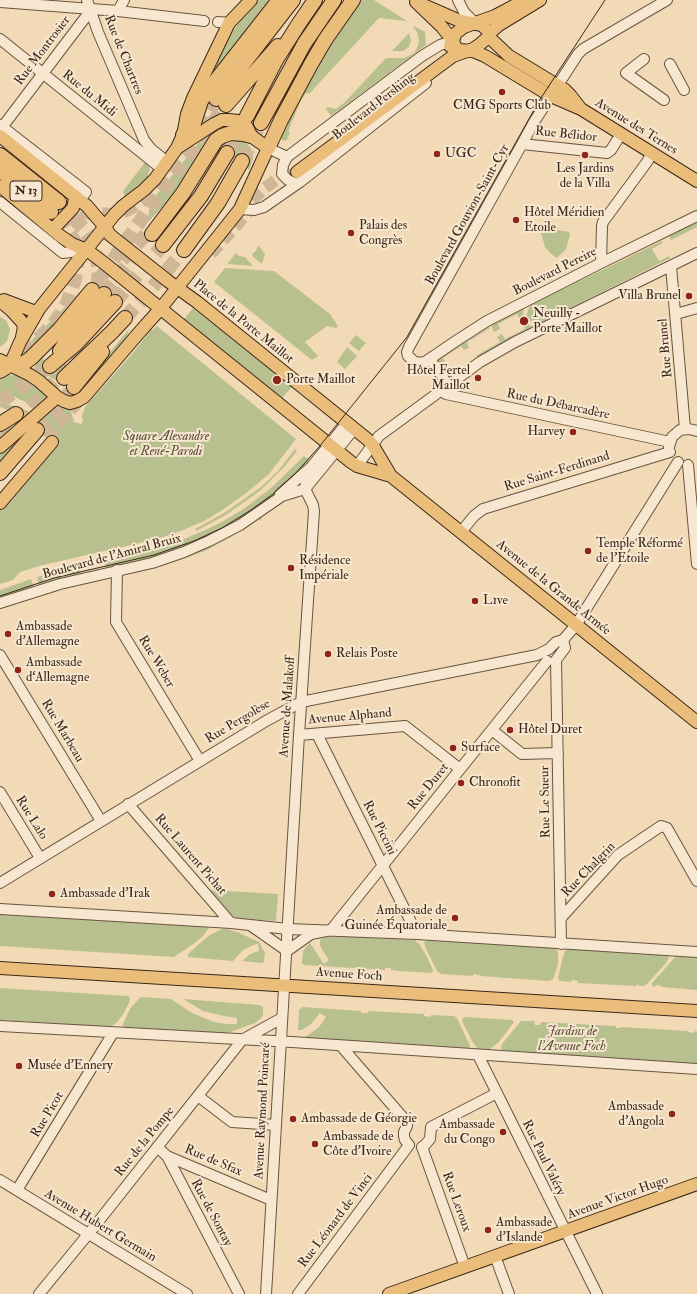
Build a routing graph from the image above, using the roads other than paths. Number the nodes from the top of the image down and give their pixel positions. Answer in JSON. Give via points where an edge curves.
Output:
{"nodes":[{"id":1,"x":124,"y":0,"type":"edge"},
{"id":2,"x":251,"y":0,"type":"edge"},
{"id":3,"x":279,"y":0,"type":"edge"},
{"id":4,"x":293,"y":0,"type":"edge"},
{"id":5,"x":315,"y":0,"type":"edge"},
{"id":6,"x":334,"y":0,"type":"edge"},
{"id":7,"x":353,"y":0,"type":"edge"},
{"id":8,"x":458,"y":0,"type":"edge"},
{"id":9,"x":525,"y":0,"type":"edge"},
{"id":10,"x":540,"y":0,"type":"edge"},
{"id":11,"x":667,"y":0,"type":"edge"},
{"id":12,"x":414,"y":1,"type":"edge"},
{"id":13,"x":0,"y":2,"type":"edge"},
{"id":14,"x":89,"y":5,"type":"edge"},
{"id":15,"x":118,"y":11,"type":"junction"},
{"id":16,"x":204,"y":20,"type":"dead end"},
{"id":17,"x":475,"y":23,"type":"junction"},
{"id":18,"x":298,"y":25,"type":"junction"},
{"id":19,"x":488,"y":35,"type":"junction"},
{"id":20,"x":0,"y":40,"type":"edge"},
{"id":21,"x":453,"y":41,"type":"junction"},
{"id":22,"x":468,"y":51,"type":"junction"},
{"id":23,"x":644,"y":59,"type":"dead end"},
{"id":24,"x":670,"y":64,"type":"dead end"},
{"id":25,"x":42,"y":73,"type":"junction"},
{"id":26,"x":558,"y":86,"type":"junction"},
{"id":27,"x":546,"y":88,"type":"junction"},
{"id":28,"x":684,"y":90,"type":"dead end"},
{"id":29,"x":664,"y":100,"type":"dead end"},
{"id":30,"x":581,"y":109,"type":"junction"},
{"id":31,"x":247,"y":116,"type":"tunnel mouth"},
{"id":32,"x":261,"y":123,"type":"tunnel mouth"},
{"id":33,"x":1,"y":131,"type":"edge"},
{"id":34,"x":621,"y":134,"type":"junction"},
{"id":35,"x":183,"y":135,"type":"junction"},
{"id":36,"x":251,"y":136,"type":"junction"},
{"id":37,"x":522,"y":144,"type":"junction"},
{"id":38,"x":143,"y":147,"type":"junction"},
{"id":39,"x":177,"y":148,"type":"junction"},
{"id":40,"x":268,"y":148,"type":"junction"},
{"id":41,"x":227,"y":153,"type":"tunnel mouth"},
{"id":42,"x":652,"y":153,"type":"junction"},
{"id":43,"x":0,"y":155,"type":"edge"},
{"id":44,"x":242,"y":161,"type":"tunnel mouth"},
{"id":45,"x":164,"y":165,"type":"junction"},
{"id":46,"x":292,"y":165,"type":"junction"},
{"id":47,"x":0,"y":170,"type":"edge"},
{"id":48,"x":697,"y":181,"type":"edge"},
{"id":49,"x":297,"y":184,"type":"junction"},
{"id":50,"x":0,"y":186,"type":"edge"},
{"id":51,"x":0,"y":202,"type":"edge"},
{"id":52,"x":69,"y":202,"type":"junction"},
{"id":53,"x":240,"y":209,"type":"junction"},
{"id":54,"x":697,"y":216,"type":"edge"},
{"id":55,"x":50,"y":227,"type":"junction"},
{"id":56,"x":105,"y":227,"type":"junction"},
{"id":57,"x":151,"y":232,"type":"tunnel mouth"},
{"id":58,"x":164,"y":245,"type":"tunnel mouth"},
{"id":59,"x":87,"y":250,"type":"junction"},
{"id":60,"x":184,"y":250,"type":"tunnel mouth"},
{"id":61,"x":697,"y":253,"type":"edge"},
{"id":62,"x":601,"y":263,"type":"junction"},
{"id":63,"x":671,"y":266,"type":"junction"},
{"id":64,"x":177,"y":287,"type":"junction"},
{"id":65,"x":0,"y":300,"type":"edge"},
{"id":66,"x":161,"y":308,"type":"junction"},
{"id":67,"x":697,"y":308,"type":"edge"},
{"id":68,"x":36,"y":312,"type":"junction"},
{"id":69,"x":676,"y":314,"type":"junction"},
{"id":70,"x":125,"y":318,"type":"tunnel mouth"},
{"id":71,"x":20,"y":342,"type":"junction"},
{"id":72,"x":430,"y":359,"type":"junction"},
{"id":73,"x":2,"y":366,"type":"edge"},
{"id":74,"x":50,"y":366,"type":"tunnel mouth"},
{"id":75,"x":69,"y":382,"type":"tunnel mouth"},
{"id":76,"x":444,"y":387,"type":"junction"},
{"id":77,"x":57,"y":397,"type":"junction"},
{"id":78,"x":16,"y":414,"type":"dead end"},
{"id":79,"x":0,"y":424,"type":"edge"},
{"id":80,"x":351,"y":426,"type":"junction"},
{"id":81,"x":685,"y":429,"type":"junction"},
{"id":82,"x":697,"y":431,"type":"edge"},
{"id":83,"x":41,"y":433,"type":"junction"},
{"id":84,"x":372,"y":444,"type":"junction"},
{"id":85,"x":0,"y":447,"type":"edge"},
{"id":86,"x":670,"y":447,"type":"junction"},
{"id":87,"x":333,"y":448,"type":"junction"},
{"id":88,"x":678,"y":462,"type":"junction"},
{"id":89,"x":692,"y":464,"type":"edge"},
{"id":90,"x":312,"y":466,"type":"junction"},
{"id":91,"x":357,"y":466,"type":"junction"},
{"id":92,"x":0,"y":473,"type":"edge"},
{"id":93,"x":391,"y":476,"type":"junction"},
{"id":94,"x":305,"y":489,"type":"junction"},
{"id":95,"x":0,"y":493,"type":"edge"},
{"id":96,"x":0,"y":503,"type":"edge"},
{"id":97,"x":268,"y":505,"type":"junction"},
{"id":98,"x":461,"y":532,"type":"junction"},
{"id":99,"x":697,"y":564,"type":"edge"},
{"id":100,"x":117,"y":570,"type":"junction"},
{"id":101,"x":0,"y":603,"type":"edge"},
{"id":102,"x":576,"y":625,"type":"junction"},
{"id":103,"x":0,"y":655,"type":"edge"},
{"id":104,"x":551,"y":656,"type":"junction"},
{"id":105,"x":301,"y":702,"type":"junction"},
{"id":106,"x":696,"y":719,"type":"edge"},
{"id":107,"x":492,"y":730,"type":"junction"},
{"id":108,"x":317,"y":734,"type":"junction"},
{"id":109,"x":299,"y":735,"type":"junction"},
{"id":110,"x":558,"y":753,"type":"junction"},
{"id":111,"x":200,"y":760,"type":"junction"},
{"id":112,"x":460,"y":769,"type":"junction"},
{"id":113,"x":0,"y":792,"type":"edge"},
{"id":114,"x":128,"y":804,"type":"junction"},
{"id":115,"x":101,"y":821,"type":"junction"},
{"id":116,"x":40,"y":858,"type":"junction"},
{"id":117,"x":383,"y":865,"type":"junction"},
{"id":118,"x":697,"y":881,"type":"edge"},
{"id":119,"x":0,"y":883,"type":"edge"},
{"id":120,"x":0,"y":909,"type":"edge"},
{"id":121,"x":561,"y":918,"type":"junction"},
{"id":122,"x":231,"y":923,"type":"junction"},
{"id":123,"x":250,"y":925,"type":"junction"},
{"id":124,"x":288,"y":929,"type":"junction"},
{"id":125,"x":331,"y":930,"type":"junction"},
{"id":126,"x":416,"y":934,"type":"junction"},
{"id":127,"x":561,"y":944,"type":"junction"},
{"id":128,"x":287,"y":951,"type":"junction"},
{"id":129,"x":697,"y":952,"type":"edge"},
{"id":130,"x":0,"y":968,"type":"edge"},
{"id":131,"x":284,"y":985,"type":"junction"},
{"id":132,"x":697,"y":1010,"type":"edge"},
{"id":133,"x":282,"y":1018,"type":"junction"},
{"id":134,"x":0,"y":1026,"type":"edge"},
{"id":135,"x":113,"y":1033,"type":"junction"},
{"id":136,"x":242,"y":1040,"type":"junction"},
{"id":137,"x":280,"y":1042,"type":"junction"},
{"id":138,"x":341,"y":1046,"type":"junction"},
{"id":139,"x":478,"y":1055,"type":"junction"},
{"id":140,"x":697,"y":1068,"type":"edge"},
{"id":141,"x":497,"y":1094,"type":"junction"},
{"id":142,"x":198,"y":1096,"type":"junction"},
{"id":143,"x":276,"y":1126,"type":"junction"},
{"id":144,"x":157,"y":1147,"type":"junction"},
{"id":145,"x":167,"y":1156,"type":"junction"},
{"id":146,"x":0,"y":1180,"type":"edge"},
{"id":147,"x":697,"y":1184,"type":"edge"},
{"id":148,"x":17,"y":1190,"type":"junction"},
{"id":149,"x":271,"y":1200,"type":"junction"},
{"id":150,"x":565,"y":1231,"type":"junction"},
{"id":151,"x":88,"y":1233,"type":"junction"},
{"id":152,"x":495,"y":1256,"type":"junction"},
{"id":153,"x":465,"y":1267,"type":"junction"},
{"id":154,"x":39,"y":1294,"type":"edge"},
{"id":155,"x":187,"y":1294,"type":"edge"},
{"id":156,"x":239,"y":1294,"type":"edge"},
{"id":157,"x":266,"y":1294,"type":"edge"},
{"id":158,"x":298,"y":1294,"type":"edge"},
{"id":159,"x":389,"y":1294,"type":"edge"},
{"id":160,"x":509,"y":1294,"type":"edge"},
{"id":161,"x":597,"y":1294,"type":"edge"}],
"edges":[{"from":1,"to":15,"type":"street"},
{"from":2,"to":35,"type":"main road","via":[[223,23],[187,114]]},
{"from":3,"to":35,"type":"highway","via":[[206,93],[194,122]]},
{"from":4,"to":18,"type":"highway","via":[[221,102]]},
{"from":5,"to":18,"type":"highway"},
{"from":6,"to":32,"type":"highway","via":[[304,44]]},
{"from":7,"to":40,"type":"highway","via":[[310,64]]},
{"from":8,"to":17,"type":"street","via":[[464,12]]},
{"from":9,"to":17,"type":"main road","name":"Boulevard Pershing"},
{"from":10,"to":19,"type":"main road","name":"Boulevard Pershing","via":[[499,25]]},
{"from":11,"to":26,"type":"street","via":[[582,50]]},
{"from":12,"to":17,"type":"main road","via":[[460,20]]},
{"from":12,"to":21,"type":"main road"},
{"from":13,"to":14,"type":"street"},
{"from":14,"to":15,"type":"street"},
{"from":14,"to":25,"type":"street","name":"Rue Montrosier"},
{"from":14,"to":38,"type":"street","name":"Rue de Chartres","via":[[135,120]]},
{"from":15,"to":16,"type":"street"},
{"from":17,"to":19,"type":"main road","via":[[486,28]]},
{"from":17,"to":21,"type":"main road","name":"Boulevard Pershing","via":[[456,34]]},
{"from":18,"to":31,"type":"highway","via":[[276,60]]},
{"from":19,"to":22,"type":"main road","name":"Boulevard Pershing","via":[[479,45]]},
{"from":19,"to":27,"type":"main road"},
{"from":20,"to":25,"type":"street","name":"Rue du Midi"},
{"from":21,"to":22,"type":"main road","via":[[459,50]]},
{"from":21,"to":46,"type":"main road","name":"Boulevard Pershing","via":[[445,53]]},
{"from":22,"to":27,"type":"main road","via":[[485,56]]},
{"from":22,"to":46,"type":"main road","name":"Boulevard Pershing","via":[[449,59]]},
{"from":22,"to":49,"type":"street","name":"Boulevard Pershing"},
{"from":23,"to":29,"type":"street","via":[[626,72]]},
{"from":24,"to":28,"type":"street"},
{"from":25,"to":33,"type":"street","name":"Rue Montrosier"},
{"from":25,"to":38,"type":"street","name":"Rue du Midi"},
{"from":26,"to":27,"type":"main road","name":"Avenue des Ternes"},
{"from":26,"to":30,"type":"main road","name":"Avenue des Ternes","via":[[570,95]]},
{"from":27,"to":30,"type":"main road","name":"Avenue des Ternes"},
{"from":27,"to":37,"type":"street","name":"Boulevard Gouvion-Saint-Cyr"},
{"from":30,"to":34,"type":"main road","name":"Avenue des Ternes"},
{"from":33,"to":52,"type":"main road"},
{"from":34,"to":37,"type":"street","name":"Rue Bélidor","via":[[607,153]]},
{"from":34,"to":42,"type":"main road","name":"Avenue des Ternes"},
{"from":35,"to":39,"type":"main road"},
{"from":36,"to":39,"type":"main road","via":[[244,124],[236,120],[224,120]]},
{"from":36,"to":40,"type":"main road"},
{"from":36,"to":57,"type":"highway","via":[[231,133],[216,140],[172,209]]},
{"from":37,"to":72,"type":"street","name":"Boulevard Gouvion-Saint-Cyr","via":[[407,352],[409,358],[416,363]]},
{"from":38,"to":45,"type":"street","name":"Rue du Midi"},
{"from":39,"to":45,"type":"main road"},
{"from":40,"to":46,"type":"street"},
{"from":40,"to":53,"type":"main road","name":"Place de la Porte Maillot"},
{"from":41,"to":58,"type":"highway","via":[[201,196]]},
{"from":42,"to":48,"type":"main road","name":"Avenue des Ternes"},
{"from":42,"to":62,"type":"street","via":[[603,222]]},
{"from":43,"to":52,"type":"highway","number":"N 13","via":[[31,179]]},
{"from":44,"to":60,"type":"highway","via":[[218,203]]},
{"from":45,"to":56,"type":"main road","via":[[149,186],[120,209]]},
{"from":46,"to":49,"type":"street","via":[[283,165],[282,174]]},
{"from":47,"to":52,"type":"highway","number":"N 13"},
{"from":49,"to":53,"type":"street","name":"Boulevard Pershing","via":[[261,209]]},
{"from":50,"to":55,"type":"main road"},
{"from":51,"to":59,"type":"street","via":[[63,253]]},
{"from":52,"to":55,"type":"main road","via":[[75,200],[73,208],[56,226]]},
{"from":52,"to":56,"type":"main road"},
{"from":53,"to":64,"type":"main road","name":"Place de la Porte Maillot"},
{"from":54,"to":62,"type":"street","name":"Boulevard Pereire"},
{"from":55,"to":59,"type":"main road","via":[[72,244]]},
{"from":56,"to":59,"type":"main road"},
{"from":56,"to":64,"type":"main road","via":[[110,235]]},
{"from":59,"to":66,"type":"main road"},
{"from":59,"to":68,"type":"main road"},
{"from":61,"to":63,"type":"street"},
{"from":62,"to":72,"type":"street","name":"Boulevard Pereire","via":[[487,321]]},
{"from":63,"to":69,"type":"street","name":"Rue Brunel"},
{"from":63,"to":76,"type":"street","via":[[515,342]]},
{"from":64,"to":66,"type":"main road","name":"Place de la Porte Maillot"},
{"from":64,"to":80,"type":"main road","name":"Place de la Porte Maillot"},
{"from":65,"to":68,"type":"main road"},
{"from":65,"to":71,"type":"main road","via":[[22,322],[24,327]]},
{"from":66,"to":77,"type":"main road","name":"Place de la Porte Maillot","via":[[84,397],[78,401],[64,402]]},
{"from":66,"to":87,"type":"main road"},
{"from":67,"to":69,"type":"street"},
{"from":68,"to":71,"type":"main road"},
{"from":69,"to":81,"type":"street","name":"Rue Brunel"},
{"from":70,"to":75,"type":"highway","via":[[112,332],[105,349]]},
{"from":71,"to":73,"type":"main road"},
{"from":72,"to":76,"type":"street"},
{"from":73,"to":74,"type":"highway","via":[[24,363],[59,330],[104,295],[76,344]]},
{"from":73,"to":77,"type":"main road","via":[[30,375]]},
{"from":76,"to":84,"type":"street"},
{"from":76,"to":86,"type":"street","name":"Rue du Débarcadère","via":[[446,394]]},
{"from":77,"to":83,"type":"main road"},
{"from":78,"to":79,"type":"highway"},
{"from":80,"to":84,"type":"main road","name":"Place de la Porte Maillot"},
{"from":80,"to":87,"type":"street","name":"Boulevard de l'Amiral Bruix"},
{"from":81,"to":82,"type":"street"},
{"from":81,"to":86,"type":"street","via":[[676,433]]},
{"from":83,"to":85,"type":"main road"},
{"from":83,"to":92,"type":"highway"},
{"from":83,"to":95,"type":"main road"},
{"from":83,"to":96,"type":"main road"},
{"from":84,"to":91,"type":"street"},
{"from":84,"to":93,"type":"main road","name":"Place de la Porte Maillot"},
{"from":86,"to":88,"type":"street","via":[[673,458]]},
{"from":86,"to":98,"type":"street","name":"Rue Saint-Ferdinand","via":[[483,509]]},
{"from":87,"to":90,"type":"street","name":"Boulevard de l'Amiral Bruix"},
{"from":87,"to":91,"type":"main road"},
{"from":87,"to":94,"type":"street","name":"Boulevard de l'Amiral Bruix"},
{"from":88,"to":89,"type":"street"},
{"from":88,"to":102,"type":"street"},
{"from":89,"to":99,"type":"street"},
{"from":90,"to":94,"type":"street","name":"Boulevard de l'Amiral Bruix"},
{"from":90,"to":97,"type":"street","name":"Boulevard de l'Amiral Bruix"},
{"from":91,"to":93,"type":"main road"},
{"from":93,"to":98,"type":"main road","name":"Avenue de la Grande Armée"},
{"from":94,"to":97,"type":"street","name":"Boulevard de l'Amiral Bruix","via":[[282,496]]},
{"from":94,"to":105,"type":"street","name":"Avenue de Malakoff","via":[[314,511]]},
{"from":97,"to":100,"type":"street","name":"Boulevard de l'Amiral Bruix","via":[[240,525],[202,545],[152,563]]},
{"from":98,"to":102,"type":"main road","name":"Avenue de la Grande Armée"},
{"from":100,"to":101,"type":"street","name":"Boulevard de l'Amiral Bruix","via":[[52,586]]},
{"from":100,"to":111,"type":"street","name":"Rue Weber","via":[[116,622]]},
{"from":102,"to":104,"type":"street","via":[[563,640],[556,642]]},
{"from":102,"to":106,"type":"main road","name":"Avenue de la Grande Armée"},
{"from":103,"to":115,"type":"street","name":"Rue Marbeau"},
{"from":104,"to":105,"type":"street","name":"Rue Pergolèse","via":[[537,654]]},
{"from":104,"to":107,"type":"street","name":"Rue Duret"},
{"from":104,"to":110,"type":"street","name":"Rue Le Sueur"},
{"from":105,"to":109,"type":"street","name":"Avenue de Malakoff"},
{"from":105,"to":111,"type":"street","name":"Rue Pergolèse"},
{"from":107,"to":110,"type":"street","via":[[522,754]]},
{"from":107,"to":112,"type":"street","name":"Rue Duret"},
{"from":108,"to":109,"type":"street","name":"Avenue Alphand"},
{"from":108,"to":112,"type":"street","name":"Avenue Alphand","via":[[405,726]]},
{"from":108,"to":117,"type":"street","name":"Rue Piccini"},
{"from":109,"to":124,"type":"street","name":"Avenue de Malakoff"},
{"from":110,"to":121,"type":"street","name":"Rue Le Sueur"},
{"from":111,"to":114,"type":"street","name":"Rue Pergolèse"},
{"from":112,"to":117,"type":"street","name":"Rue Duret"},
{"from":113,"to":116,"type":"street","name":"Rue Lalo"},
{"from":114,"to":115,"type":"street","name":"Rue Pergolèse"},
{"from":114,"to":122,"type":"street","name":"Rue Laurent Pichat"},
{"from":115,"to":116,"type":"street","name":"Rue Pergolèse"},
{"from":116,"to":119,"type":"street","name":"Rue Pergolèse"},
{"from":117,"to":125,"type":"street","name":"Rue Duret"},
{"from":117,"to":126,"type":"street","name":"Rue Piccini"},
{"from":118,"to":121,"type":"street","name":"Rue Chalgrin","via":[[667,828],[660,826],[618,855]]},
{"from":120,"to":122,"type":"street"},
{"from":121,"to":127,"type":"street","name":"Rue Le Sueur"},
{"from":122,"to":123,"type":"street"},
{"from":123,"to":124,"type":"street"},
{"from":123,"to":128,"type":"street"},
{"from":124,"to":125,"type":"street"},
{"from":124,"to":128,"type":"street","name":"Avenue Raymond Poincaré"},
{"from":125,"to":126,"type":"street"},
{"from":125,"to":128,"type":"street","via":[[311,934]]},
{"from":126,"to":127,"type":"street"},
{"from":127,"to":129,"type":"street"},
{"from":128,"to":131,"type":"street","name":"Avenue Raymond Poincaré"},
{"from":130,"to":131,"type":"main road","name":"Avenue Foch"},
{"from":131,"to":132,"type":"main road","name":"Avenue Foch"},
{"from":131,"to":133,"type":"street","name":"Avenue Raymond Poincaré"},
{"from":133,"to":136,"type":"street","name":"Rue de la Pompe"},
{"from":133,"to":137,"type":"street","name":"Avenue Raymond Poincaré"},
{"from":134,"to":135,"type":"street"},
{"from":135,"to":136,"type":"street"},
{"from":135,"to":148,"type":"street","name":"Rue Picot"},
{"from":136,"to":137,"type":"street"},
{"from":136,"to":142,"type":"street","name":"Rue de la Pompe"},
{"from":137,"to":138,"type":"street"},
{"from":137,"to":143,"type":"street","name":"Avenue Raymond Poincaré"},
{"from":138,"to":139,"type":"street"},
{"from":138,"to":158,"type":"street","name":"Rue Léonard de Vinci","via":[[406,1121],[404,1136],[409,1145]]},
{"from":139,"to":140,"type":"street"},
{"from":139,"to":141,"type":"street","name":"Rue Paul Valéry"},
{"from":141,"to":150,"type":"street","name":"Rue Paul Valéry"},
{"from":141,"to":153,"type":"street","name":"Rue Leroux","via":[[431,1127],[430,1139],[422,1147]]},
{"from":142,"to":143,"type":"street","via":[[232,1122]]},
{"from":142,"to":144,"type":"street","name":"Rue de la Pompe"},
{"from":143,"to":149,"type":"street","name":"Avenue Raymond Poincaré"},
{"from":144,"to":145,"type":"street","name":"Rue de Sontay"},
{"from":144,"to":151,"type":"street","name":"Rue de la Pompe"},
{"from":145,"to":149,"type":"street","name":"Rue de Sfax"},
{"from":145,"to":156,"type":"street","name":"Rue de Sontay"},
{"from":146,"to":148,"type":"street","name":"Avenue Hubert Germain"},
{"from":147,"to":150,"type":"main road","name":"Avenue Victor Hugo"},
{"from":148,"to":151,"type":"street","name":"Avenue Hubert Germain"},
{"from":149,"to":157,"type":"street","name":"Avenue Raymond Poincaré"},
{"from":150,"to":152,"type":"main road","name":"Avenue Victor Hugo"},
{"from":150,"to":161,"type":"street","name":"Rue Paul Valéry"},
{"from":151,"to":154,"type":"street","name":"Rue de la Pompe"},
{"from":151,"to":155,"type":"street","name":"Avenue Hubert Germain"},
{"from":152,"to":153,"type":"main road","name":"Avenue Victor Hugo"},
{"from":152,"to":160,"type":"street"},
{"from":153,"to":159,"type":"main road","name":"Avenue Victor Hugo"}]}
